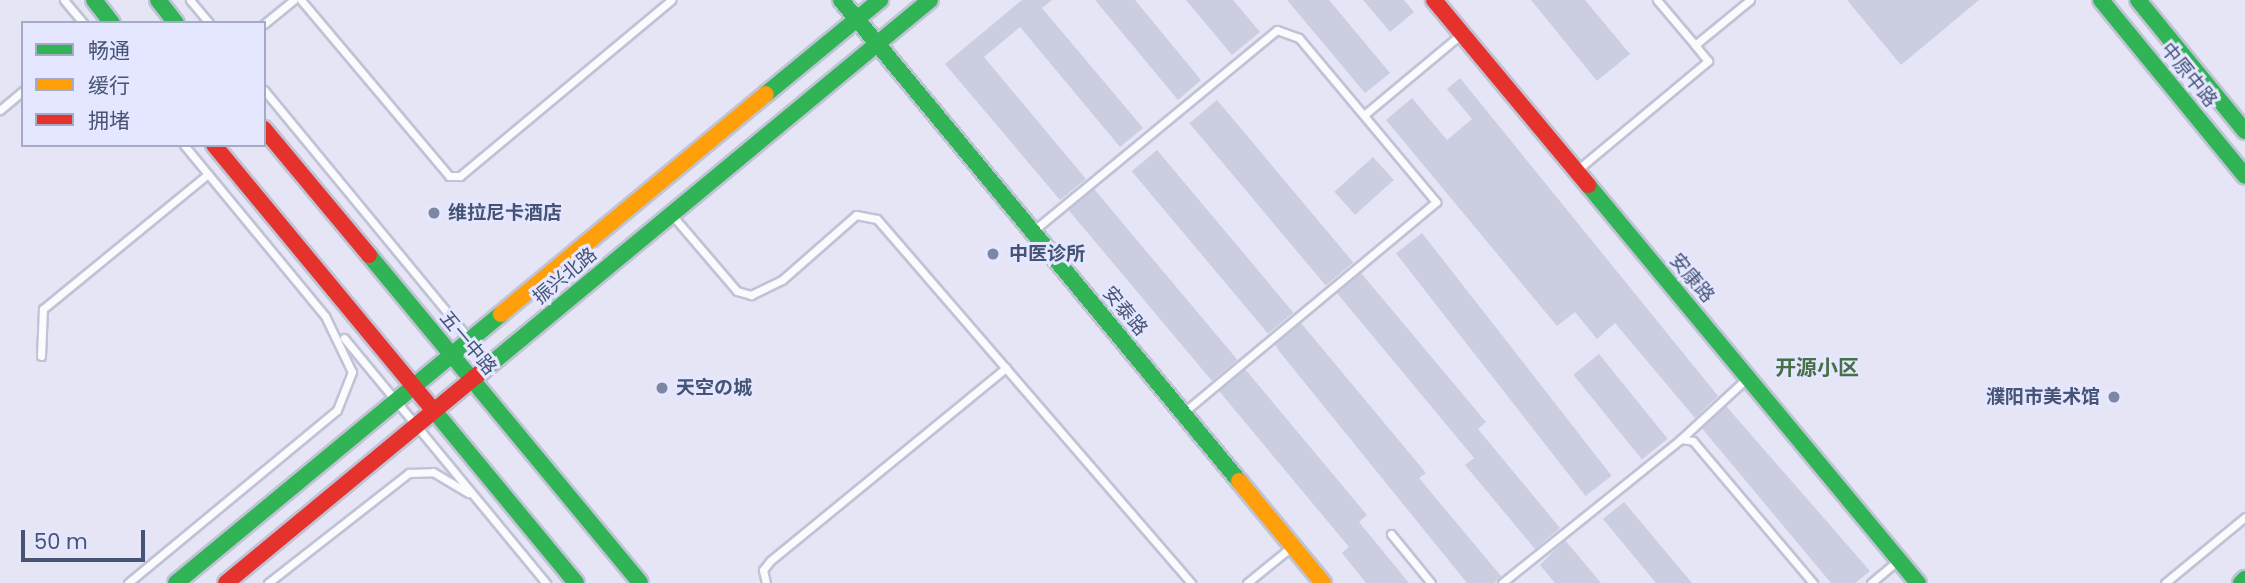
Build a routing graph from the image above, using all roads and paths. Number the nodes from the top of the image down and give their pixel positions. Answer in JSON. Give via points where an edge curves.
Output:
{"nodes":[{"id":1,"x":64,"y":0,"type":"edge"},
{"id":2,"x":94,"y":0,"type":"edge"},
{"id":3,"x":158,"y":0,"type":"edge"},
{"id":4,"x":190,"y":0,"type":"edge"},
{"id":5,"x":293,"y":0,"type":"edge"},
{"id":6,"x":301,"y":0,"type":"edge"},
{"id":7,"x":671,"y":0,"type":"edge"},
{"id":8,"x":841,"y":0,"type":"edge"},
{"id":9,"x":880,"y":0,"type":"edge"},
{"id":10,"x":930,"y":0,"type":"edge"},
{"id":11,"x":1657,"y":0,"type":"edge"},
{"id":12,"x":1750,"y":0,"type":"edge"},
{"id":13,"x":2101,"y":0,"type":"edge"},
{"id":14,"x":2138,"y":0,"type":"edge"},
{"id":15,"x":1438,"y":1,"type":"edge"},
{"id":16,"x":857,"y":19,"type":"junction"},
{"id":17,"x":81,"y":21,"type":"edge"},
{"id":18,"x":109,"y":21,"type":"edge"},
{"id":19,"x":174,"y":21,"type":"edge"},
{"id":20,"x":207,"y":21,"type":"edge"},
{"id":21,"x":266,"y":22,"type":"edge"},
{"id":22,"x":1461,"y":33,"type":"junction"},
{"id":23,"x":877,"y":44,"type":"junction"},
{"id":24,"x":1695,"y":45,"type":"junction"},
{"id":25,"x":266,"y":92,"type":"edge"},
{"id":26,"x":21,"y":93,"type":"edge"},
{"id":27,"x":0,"y":110,"type":"edge"},
{"id":28,"x":1363,"y":115,"type":"junction"},
{"id":29,"x":266,"y":131,"type":"edge"},
{"id":30,"x":2245,"y":131,"type":"edge"},
{"id":31,"x":186,"y":147,"type":"edge"},
{"id":32,"x":216,"y":147,"type":"edge"},
{"id":33,"x":1576,"y":172,"type":"junction"},
{"id":34,"x":208,"y":174,"type":"junction"},
{"id":35,"x":2245,"y":176,"type":"edge"},
{"id":36,"x":671,"y":214,"type":"junction"},
{"id":37,"x":1032,"y":231,"type":"junction"},
{"id":38,"x":326,"y":316,"type":"junction"},
{"id":39,"x":470,"y":340,"type":"junction"},
{"id":40,"x":452,"y":355,"type":"junction"},
{"id":41,"x":41,"y":356,"type":"dead end"},
{"id":42,"x":1006,"y":368,"type":"junction"},
{"id":43,"x":1747,"y":378,"type":"junction"},
{"id":44,"x":472,"y":380,"type":"junction"},
{"id":45,"x":414,"y":387,"type":"junction"},
{"id":46,"x":396,"y":402,"type":"junction"},
{"id":47,"x":434,"y":412,"type":"junction"},
{"id":48,"x":1183,"y":413,"type":"junction"},
{"id":49,"x":416,"y":426,"type":"junction"},
{"id":50,"x":1681,"y":439,"type":"junction"},
{"id":51,"x":476,"y":498,"type":"junction"},
{"id":52,"x":2245,"y":517,"type":"edge"},
{"id":53,"x":1391,"y":534,"type":"dead end"},
{"id":54,"x":1292,"y":545,"type":"junction"},
{"id":55,"x":1899,"y":560,"type":"junction"},
{"id":56,"x":2245,"y":579,"type":"edge"},
{"id":57,"x":128,"y":583,"type":"edge"},
{"id":58,"x":176,"y":583,"type":"edge"},
{"id":59,"x":226,"y":583,"type":"edge"},
{"id":60,"x":268,"y":583,"type":"edge"},
{"id":61,"x":546,"y":583,"type":"edge"},
{"id":62,"x":576,"y":583,"type":"edge"},
{"id":63,"x":640,"y":583,"type":"edge"},
{"id":64,"x":766,"y":583,"type":"edge"},
{"id":65,"x":1191,"y":583,"type":"edge"},
{"id":66,"x":1247,"y":583,"type":"edge"},
{"id":67,"x":1323,"y":583,"type":"edge"},
{"id":68,"x":1431,"y":583,"type":"edge"},
{"id":69,"x":1502,"y":583,"type":"edge"},
{"id":70,"x":1813,"y":583,"type":"edge"},
{"id":71,"x":1871,"y":583,"type":"edge"},
{"id":72,"x":1918,"y":583,"type":"edge"},
{"id":73,"x":2165,"y":583,"type":"edge"},
{"id":74,"x":2241,"y":583,"type":"edge"}],
"edges":[{"from":1,"to":17,"type":"lane"},
{"from":2,"to":18,"type":"street"},
{"from":3,"to":19,"type":"street"},
{"from":4,"to":20,"type":"lane"},
{"from":5,"to":21,"type":"lane"},
{"from":6,"to":7,"type":"lane","via":[[449,176],[460,176]]},
{"from":8,"to":16,"type":"street","name":"安泰路"},
{"from":9,"to":16,"type":"street","name":"振兴北路"},
{"from":10,"to":23,"type":"street","name":"振兴北路"},
{"from":11,"to":24,"type":"lane"},
{"from":12,"to":24,"type":"lane"},
{"from":13,"to":35,"type":"street","name":"中原中路"},
{"from":14,"to":30,"type":"street","name":"中原中路"},
{"from":15,"to":22,"type":"street","name":"安康路"},
{"from":16,"to":23,"type":"street","name":"安泰路"},
{"from":16,"to":39,"type":"street","name":"振兴北路"},
{"from":22,"to":28,"type":"lane"},
{"from":22,"to":33,"type":"street","name":"安康路"},
{"from":23,"to":36,"type":"street","name":"振兴北路"},
{"from":23,"to":37,"type":"street","name":"安泰路"},
{"from":24,"to":33,"type":"lane","via":[[1708,61]]},
{"from":25,"to":39,"type":"lane"},
{"from":26,"to":27,"type":"lane"},
{"from":28,"to":37,"type":"lane","via":[[1299,38],[1277,30]]},
{"from":28,"to":48,"type":"lane","via":[[1436,202]]},
{"from":29,"to":40,"type":"street","name":"五一中路"},
{"from":31,"to":34,"type":"lane"},
{"from":32,"to":45,"type":"street"},
{"from":33,"to":43,"type":"street","name":"安康路"},
{"from":34,"to":38,"type":"lane"},
{"from":34,"to":41,"type":"lane","via":[[43,310]]},
{"from":36,"to":42,"type":"lane","via":[[737,291],[751,295],[782,281],[856,215],[877,219]]},
{"from":36,"to":44,"type":"street","name":"振兴北路"},
{"from":37,"to":48,"type":"street","name":"安泰路"},
{"from":38,"to":46,"type":"lane"},
{"from":38,"to":57,"type":"lane","via":[[352,372],[337,410]]},
{"from":39,"to":40,"type":"street","name":"振兴北路"},
{"from":40,"to":44,"type":"street","name":"五一中路"},
{"from":40,"to":45,"type":"street","name":"振兴北路"},
{"from":42,"to":64,"type":"lane","via":[[770,561],[763,570]]},
{"from":42,"to":65,"type":"lane"},
{"from":43,"to":50,"type":"lane"},
{"from":43,"to":55,"type":"street","name":"安康路"},
{"from":44,"to":47,"type":"street","name":"振兴北路"},
{"from":44,"to":63,"type":"street","name":"五一中路"},
{"from":45,"to":46,"type":"street","name":"振兴北路"},
{"from":45,"to":47,"type":"street"},
{"from":46,"to":49,"type":"lane"},
{"from":46,"to":58,"type":"street","name":"振兴北路"},
{"from":47,"to":49,"type":"street","name":"振兴北路"},
{"from":47,"to":62,"type":"street"},
{"from":48,"to":54,"type":"street","name":"安泰路"},
{"from":49,"to":51,"type":"lane"},
{"from":49,"to":59,"type":"street","name":"振兴北路"},
{"from":50,"to":69,"type":"lane"},
{"from":50,"to":70,"type":"lane","via":[[1693,441]]},
{"from":51,"to":60,"type":"lane","via":[[433,472],[410,473]]},
{"from":51,"to":61,"type":"lane"},
{"from":52,"to":73,"type":"lane"},
{"from":53,"to":68,"type":"lane"},
{"from":54,"to":66,"type":"lane"},
{"from":54,"to":67,"type":"street","name":"安泰路"},
{"from":55,"to":71,"type":"lane"},
{"from":55,"to":72,"type":"street","name":"安康路"},
{"from":56,"to":74,"type":"street"}]}
